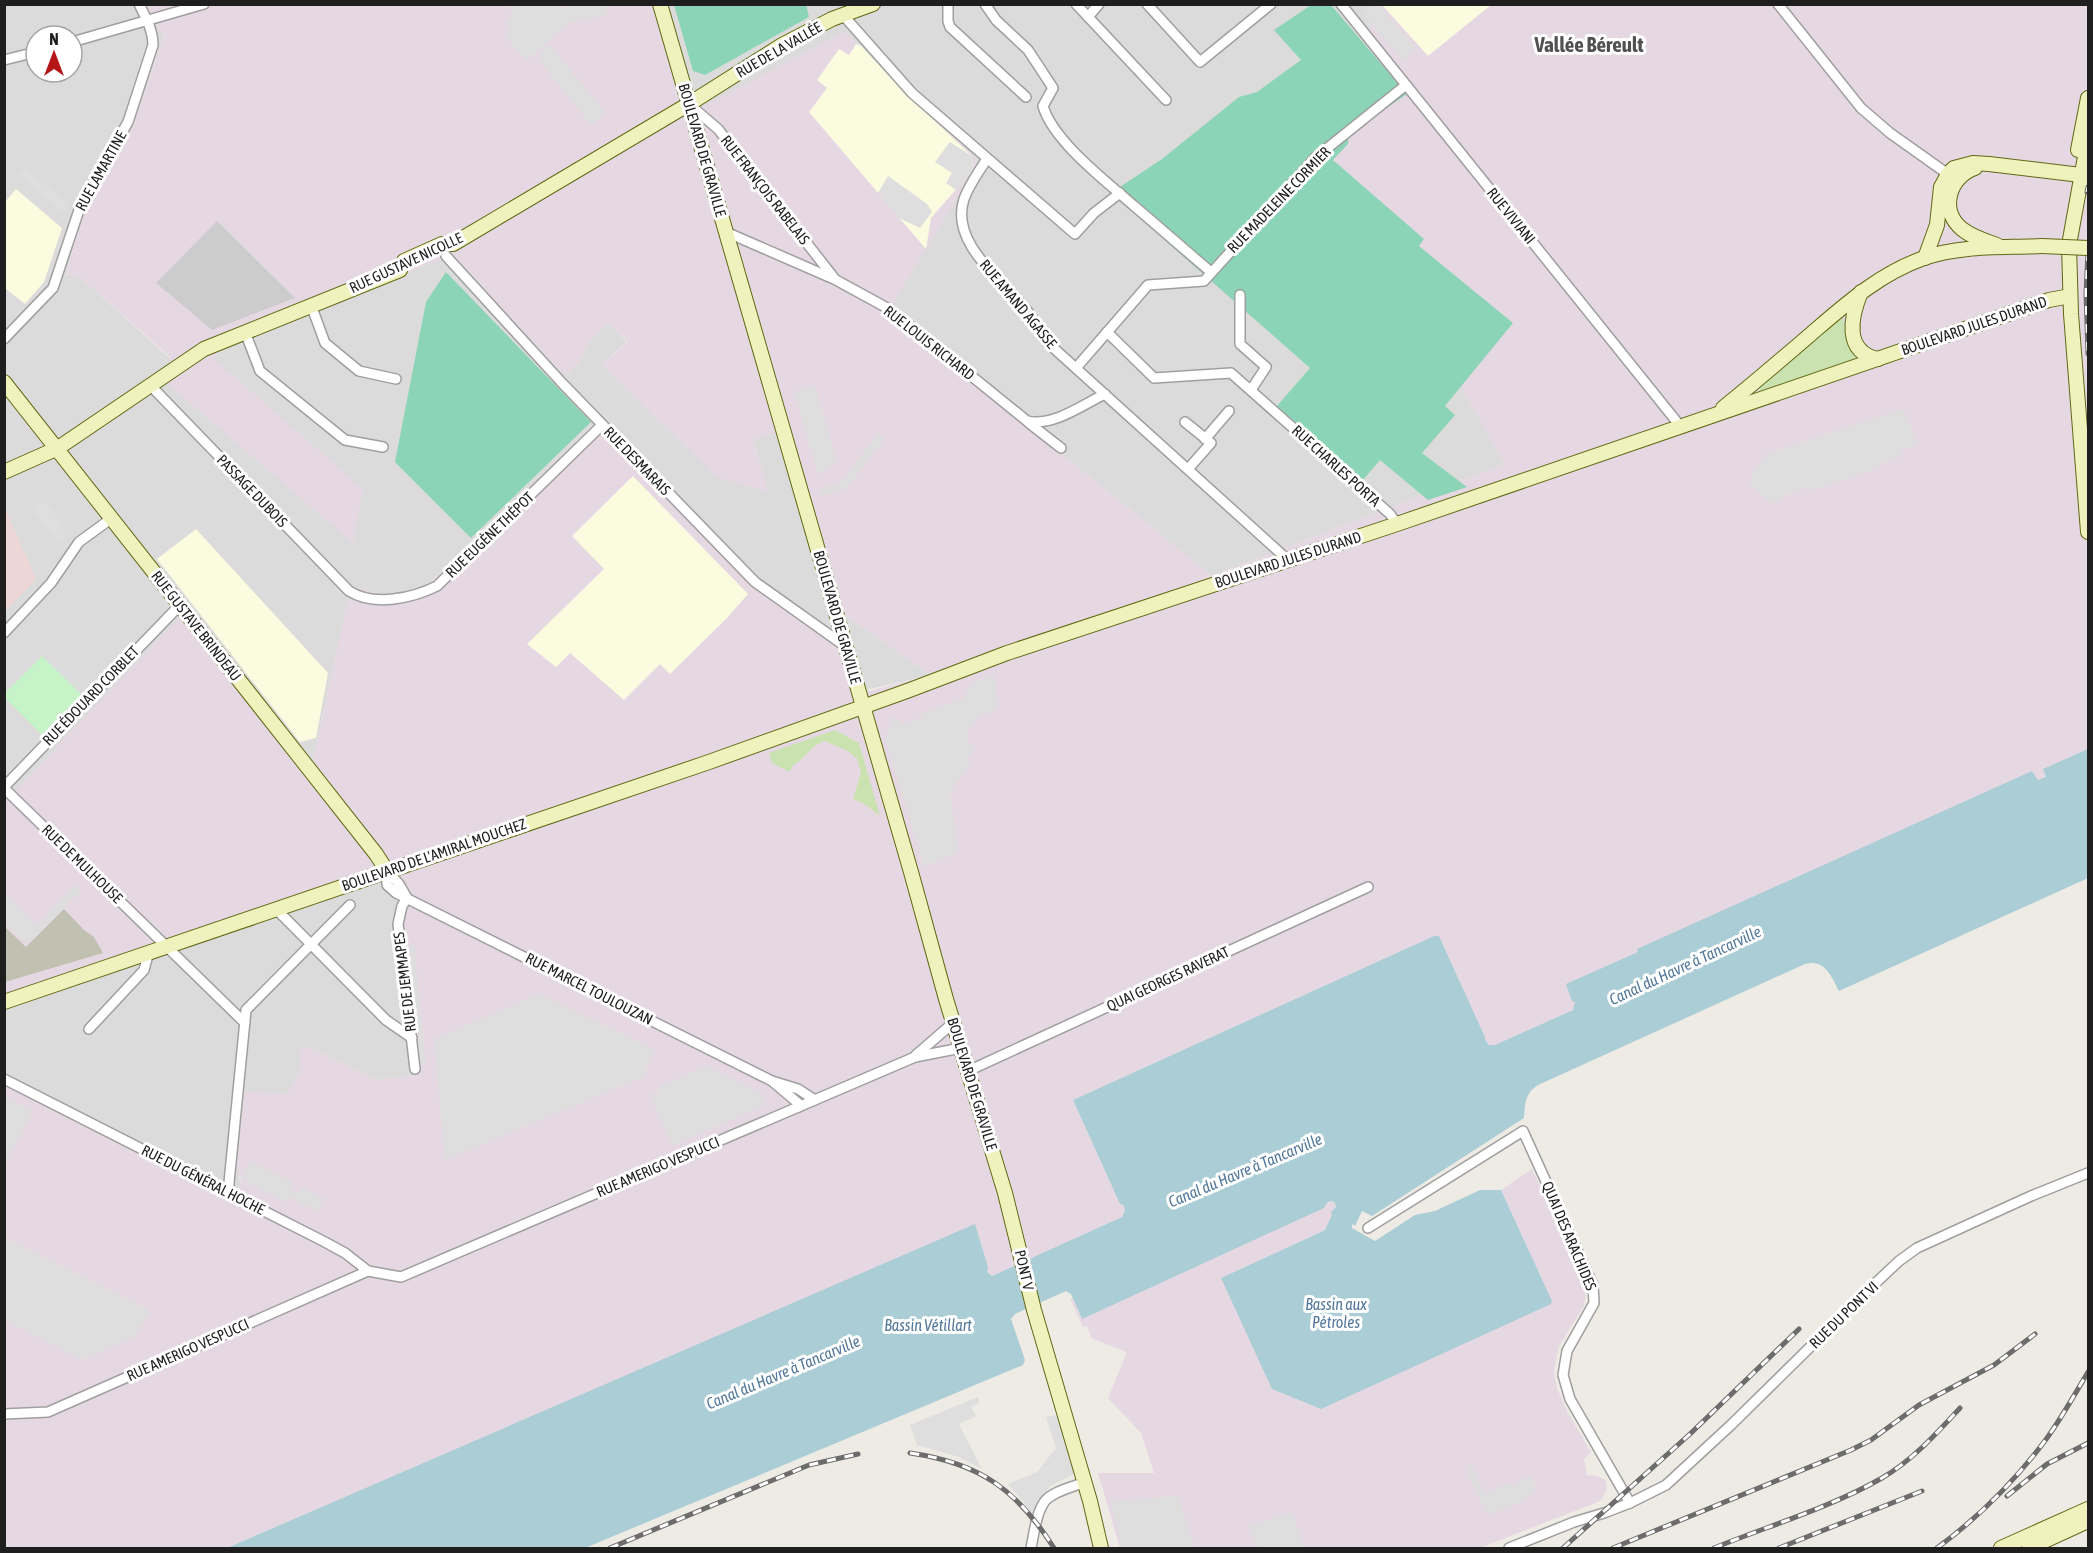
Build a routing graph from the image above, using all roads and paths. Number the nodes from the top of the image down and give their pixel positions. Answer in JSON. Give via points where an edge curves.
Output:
{"nodes":[{"id":1,"x":139,"y":4,"type":"edge"},
{"id":2,"x":204,"y":4,"type":"edge"},
{"id":3,"x":660,"y":4,"type":"edge"},
{"id":4,"x":873,"y":4,"type":"edge"},
{"id":5,"x":948,"y":4,"type":"edge"},
{"id":6,"x":985,"y":4,"type":"edge"},
{"id":7,"x":1077,"y":4,"type":"edge"},
{"id":8,"x":1099,"y":4,"type":"edge"},
{"id":9,"x":1147,"y":4,"type":"edge"},
{"id":10,"x":1271,"y":4,"type":"edge"},
{"id":11,"x":1341,"y":4,"type":"edge"},
{"id":12,"x":1778,"y":4,"type":"edge"},
{"id":13,"x":843,"y":15,"type":"junction"},
{"id":14,"x":1088,"y":16,"type":"junction"},
{"id":15,"x":148,"y":21,"type":"junction"},
{"id":16,"x":84,"y":39,"type":"edge"},
{"id":17,"x":24,"y":55,"type":"edge"},
{"id":18,"x":4,"y":60,"type":"edge"},
{"id":19,"x":1406,"y":85,"type":"junction"},
{"id":20,"x":1026,"y":98,"type":"dead end"},
{"id":21,"x":2088,"y":98,"type":"edge"},
{"id":22,"x":1166,"y":100,"type":"dead end"},
{"id":23,"x":689,"y":104,"type":"junction"},
{"id":24,"x":2088,"y":140,"type":"edge"},
{"id":25,"x":987,"y":159,"type":"junction"},
{"id":26,"x":2077,"y":174,"type":"junction"},
{"id":27,"x":1952,"y":177,"type":"junction"},
{"id":28,"x":1119,"y":193,"type":"junction"},
{"id":29,"x":726,"y":232,"type":"junction"},
{"id":30,"x":453,"y":247,"type":"junction"},
{"id":31,"x":2006,"y":248,"type":"junction"},
{"id":32,"x":2088,"y":248,"type":"edge"},
{"id":33,"x":1924,"y":258,"type":"junction"},
{"id":34,"x":1211,"y":272,"type":"junction"},
{"id":35,"x":836,"y":280,"type":"junction"},
{"id":36,"x":1862,"y":290,"type":"junction"},
{"id":37,"x":1240,"y":295,"type":"dead end"},
{"id":38,"x":2067,"y":296,"type":"junction"},
{"id":39,"x":311,"y":305,"type":"junction"},
{"id":40,"x":245,"y":332,"type":"junction"},
{"id":41,"x":1107,"y":332,"type":"junction"},
{"id":42,"x":4,"y":339,"type":"edge"},
{"id":43,"x":1878,"y":359,"type":"junction"},
{"id":44,"x":1076,"y":368,"type":"junction"},
{"id":45,"x":396,"y":379,"type":"dead end"},
{"id":46,"x":4,"y":382,"type":"edge"},
{"id":47,"x":150,"y":385,"type":"junction"},
{"id":48,"x":1251,"y":390,"type":"junction"},
{"id":49,"x":1105,"y":394,"type":"junction"},
{"id":50,"x":1229,"y":411,"type":"dead end"},
{"id":51,"x":1714,"y":415,"type":"junction"},
{"id":52,"x":1027,"y":421,"type":"junction"},
{"id":53,"x":1185,"y":422,"type":"dead end"},
{"id":54,"x":602,"y":424,"type":"junction"},
{"id":55,"x":1681,"y":427,"type":"junction"},
{"id":56,"x":1205,"y":439,"type":"junction"},
{"id":57,"x":383,"y":447,"type":"dead end"},
{"id":58,"x":58,"y":448,"type":"junction"},
{"id":59,"x":1061,"y":448,"type":"dead end"},
{"id":60,"x":1188,"y":469,"type":"junction"},
{"id":61,"x":4,"y":472,"type":"edge"},
{"id":62,"x":112,"y":518,"type":"junction"},
{"id":63,"x":1397,"y":524,"type":"junction"},
{"id":64,"x":2088,"y":532,"type":"edge"},
{"id":65,"x":1288,"y":560,"type":"junction"},
{"id":66,"x":356,"y":596,"type":"joint"},
{"id":67,"x":179,"y":606,"type":"junction"},
{"id":68,"x":4,"y":633,"type":"edge"},
{"id":69,"x":845,"y":646,"type":"junction"},
{"id":70,"x":864,"y":706,"type":"junction"},
{"id":71,"x":4,"y":788,"type":"edge"},
{"id":72,"x":387,"y":871,"type":"junction"},
{"id":73,"x":1368,"y":887,"type":"dead end"},
{"id":74,"x":407,"y":898,"type":"junction"},
{"id":75,"x":350,"y":904,"type":"dead end"},
{"id":76,"x":276,"y":909,"type":"junction"},
{"id":77,"x":163,"y":943,"type":"junction"},
{"id":78,"x":311,"y":945,"type":"junction"},
{"id":79,"x":145,"y":954,"type":"junction"},
{"id":80,"x":4,"y":1002,"type":"edge"},
{"id":81,"x":245,"y":1023,"type":"junction"},
{"id":82,"x":953,"y":1023,"type":"junction"},
{"id":83,"x":88,"y":1029,"type":"dead end"},
{"id":84,"x":412,"y":1038,"type":"junction"},
{"id":85,"x":961,"y":1048,"type":"junction"},
{"id":86,"x":915,"y":1057,"type":"junction"},
{"id":87,"x":415,"y":1069,"type":"dead end"},
{"id":88,"x":968,"y":1071,"type":"junction"},
{"id":89,"x":4,"y":1079,"type":"edge"},
{"id":90,"x":772,"y":1081,"type":"junction"},
{"id":91,"x":815,"y":1100,"type":"junction"},
{"id":92,"x":799,"y":1107,"type":"junction"},
{"id":93,"x":2088,"y":1173,"type":"edge"},
{"id":94,"x":228,"y":1193,"type":"junction"},
{"id":95,"x":1368,"y":1228,"type":"dead end"},
{"id":96,"x":1015,"y":1230,"type":"joint"},
{"id":97,"x":368,"y":1271,"type":"junction"},
{"id":98,"x":401,"y":1277,"type":"joint"},
{"id":99,"x":4,"y":1414,"type":"edge"},
{"id":100,"x":1085,"y":1482,"type":"junction"},
{"id":101,"x":1630,"y":1503,"type":"junction"},
{"id":102,"x":2088,"y":1509,"type":"edge"},
{"id":103,"x":2088,"y":1521,"type":"edge"},
{"id":104,"x":2021,"y":1546,"type":"edge"},
{"id":105,"x":1031,"y":1548,"type":"edge"},
{"id":106,"x":1101,"y":1548,"type":"edge"},
{"id":107,"x":1509,"y":1548,"type":"edge"},
{"id":108,"x":2001,"y":1548,"type":"edge"}],
"edges":[{"from":1,"to":15,"type":"street"},
{"from":2,"to":15,"type":"street"},
{"from":3,"to":23,"type":"street","name":"BOULEVARD DE GRAVILLE"},
{"from":4,"to":13,"type":"street","name":"RUE DE LA VALLÉE"},
{"from":5,"to":20,"type":"street","via":[[950,27]]},
{"from":6,"to":28,"type":"street","via":[[1028,50],[1053,88],[1043,106],[1060,138]]},
{"from":7,"to":14,"type":"street"},
{"from":8,"to":14,"type":"street"},
{"from":9,"to":10,"type":"street","via":[[1200,62]]},
{"from":11,"to":19,"type":"street","name":"RUE VIVIANI"},
{"from":12,"to":27,"type":"street","via":[[1861,108]]},
{"from":13,"to":23,"type":"street","name":"RUE DE LA VALLÉE","via":[[782,45]]},
{"from":13,"to":25,"type":"street","via":[[912,93]]},
{"from":14,"to":22,"type":"street"},
{"from":15,"to":16,"type":"street"},
{"from":15,"to":42,"type":"street","name":"RUE LAMARTINE","via":[[153,45],[128,122],[80,207],[53,288]]},
{"from":17,"to":18,"type":"street"},
{"from":19,"to":34,"type":"street","name":"RUE MADELEINE CORMIER","via":[[1315,158]]},
{"from":19,"to":55,"type":"street","name":"RUE VIVIANI"},
{"from":21,"to":26,"type":"street"},
{"from":23,"to":29,"type":"street","name":"BOULEVARD DE GRAVILLE"},
{"from":23,"to":30,"type":"street","name":"RUE GUSTAVE NICOLLE"},
{"from":23,"to":35,"type":"street","name":"RUE FRANÇOIS RABELAIS","via":[[718,129]]},
{"from":24,"to":26,"type":"street"},
{"from":25,"to":28,"type":"street","via":[[1075,234]]},
{"from":25,"to":44,"type":"street","name":"RUE AMAND AGASSE","via":[[963,200],[963,221],[969,241],[984,266],[1027,311],[1048,343]]},
{"from":26,"to":27,"type":"street","via":[[1989,164],[1962,165]]},
{"from":26,"to":38,"type":"street"},
{"from":27,"to":31,"type":"street","name":"BOULEVARD JULES DURAND","via":[[1950,207],[1954,219],[1979,239]]},
{"from":27,"to":33,"type":"street","via":[[1941,187],[1937,225]]},
{"from":28,"to":34,"type":"street"},
{"from":29,"to":35,"type":"street","name":"RUE LOUIS RICHARD"},
{"from":29,"to":69,"type":"street","name":"BOULEVARD DE GRAVILLE"},
{"from":30,"to":39,"type":"street","name":"RUE GUSTAVE NICOLLE","via":[[442,244],[404,261],[400,270]]},
{"from":30,"to":54,"type":"street","name":"RUE DESMARAIS"},
{"from":31,"to":32,"type":"street","name":"BOULEVARD JULES DURAND","bridge":true},
{"from":31,"to":33,"type":"street","name":"BOULEVARD JULES DURAND","via":[[1950,251]]},
{"from":33,"to":36,"type":"street","name":"BOULEVARD JULES DURAND"},
{"from":34,"to":41,"type":"street","via":[[1204,281],[1148,285]]},
{"from":35,"to":52,"type":"street","name":"RUE LOUIS RICHARD","via":[[889,309]]},
{"from":36,"to":43,"type":"street","via":[[1851,324],[1854,337],[1862,352]]},
{"from":36,"to":51,"type":"street","name":"BOULEVARD JULES DURAND"},
{"from":37,"to":48,"type":"street","via":[[1240,344],[1266,367]]},
{"from":38,"to":43,"type":"street","name":"BOULEVARD JULES DURAND"},
{"from":38,"to":64,"type":"street"},
{"from":39,"to":40,"type":"street","name":"RUE GUSTAVE NICOLLE"},
{"from":39,"to":45,"type":"street","via":[[325,344],[359,371]]},
{"from":40,"to":47,"type":"street","name":"RUE GUSTAVE NICOLLE","via":[[204,348]]},
{"from":40,"to":57,"type":"street","via":[[260,371],[345,440]]},
{"from":41,"to":44,"type":"street"},
{"from":41,"to":48,"type":"street","name":"RUE CHARLES PORTA","via":[[1154,378],[1231,373]]},
{"from":43,"to":51,"type":"street","name":"BOULEVARD JULES DURAND"},
{"from":44,"to":49,"type":"street","name":"RUE AMAND AGASSE"},
{"from":46,"to":58,"type":"street","name":"RUE GUSTAVE BRINDEAU"},
{"from":47,"to":58,"type":"street","name":"RUE GUSTAVE NICOLLE"},
{"from":47,"to":66,"type":"street","name":"PASSAGE DUBOIS"},
{"from":48,"to":63,"type":"street","name":"RUE CHARLES PORTA"},
{"from":49,"to":52,"type":"street","via":[[1054,419]]},
{"from":49,"to":60,"type":"street","name":"RUE AMAND AGASSE"},
{"from":50,"to":56,"type":"street"},
{"from":51,"to":55,"type":"street","name":"BOULEVARD JULES DURAND"},
{"from":52,"to":59,"type":"street","name":"RUE LOUIS RICHARD"},
{"from":53,"to":56,"type":"street"},
{"from":54,"to":66,"type":"street","name":"RUE EUGÈNE THÉPOT","via":[[437,586],[404,599]]},
{"from":54,"to":69,"type":"street","name":"RUE DESMARAIS","via":[[754,582]]},
{"from":55,"to":63,"type":"street","name":"BOULEVARD JULES DURAND"},
{"from":56,"to":60,"type":"street","via":[[1210,443]]},
{"from":58,"to":61,"type":"street","name":"RUE GUSTAVE NICOLLE"},
{"from":58,"to":62,"type":"street","name":"RUE GUSTAVE BRINDEAU"},
{"from":60,"to":65,"type":"street","name":"RUE AMAND AGASSE"},
{"from":62,"to":67,"type":"street","name":"RUE GUSTAVE BRINDEAU"},
{"from":62,"to":68,"type":"street","via":[[79,542],[51,583]]},
{"from":63,"to":65,"type":"street","name":"BOULEVARD JULES DURAND"},
{"from":65,"to":70,"type":"street","name":"BOULEVARD JULES DURAND","via":[[1007,653]]},
{"from":67,"to":71,"type":"street","name":"RUE ÉDOUARD CORBLET"},
{"from":67,"to":72,"type":"street","name":"RUE GUSTAVE BRINDEAU"},
{"from":69,"to":70,"type":"street","name":"BOULEVARD DE GRAVILLE"},
{"from":70,"to":72,"type":"street","name":"BOULEVARD DE L'AMIRAL MOUCHEZ"},
{"from":70,"to":82,"type":"street","name":"BOULEVARD DE GRAVILLE"},
{"from":71,"to":77,"type":"street","name":"RUE DE MULHOUSE"},
{"from":72,"to":74,"type":"street","name":"RUE MARCEL TOULOUZAN"},
{"from":72,"to":76,"type":"street","name":"BOULEVARD DE L'AMIRAL MOUCHEZ"},
{"from":73,"to":88,"type":"street","name":"QUAI GEORGES RAVERAT"},
{"from":74,"to":84,"type":"street","name":"RUE DE JEMMAPES","via":[[398,924]]},
{"from":74,"to":90,"type":"street","name":"RUE MARCEL TOULOUZAN"},
{"from":75,"to":78,"type":"street"},
{"from":76,"to":77,"type":"street","name":"BOULEVARD DE L'AMIRAL MOUCHEZ"},
{"from":76,"to":78,"type":"street"},
{"from":77,"to":79,"type":"street","name":"BOULEVARD DE L'AMIRAL MOUCHEZ"},
{"from":77,"to":81,"type":"street","name":"RUE DE MULHOUSE"},
{"from":78,"to":81,"type":"street","via":[[246,1010]]},
{"from":78,"to":84,"type":"street","via":[[386,1020]]},
{"from":79,"to":80,"type":"street","name":"BOULEVARD DE L'AMIRAL MOUCHEZ"},
{"from":79,"to":83,"type":"street","via":[[144,970]]},
{"from":81,"to":94,"type":"street"},
{"from":82,"to":85,"type":"street","name":"BOULEVARD DE GRAVILLE"},
{"from":82,"to":86,"type":"street","name":"RUE AMERIGO VESPUCCI"},
{"from":84,"to":87,"type":"street","name":"RUE DE JEMMAPES"},
{"from":85,"to":86,"type":"street","name":"RUE AMERIGO VESPUCCI"},
{"from":85,"to":88,"type":"street","name":"BOULEVARD DE GRAVILLE"},
{"from":86,"to":91,"type":"street","name":"RUE AMERIGO VESPUCCI"},
{"from":88,"to":96,"type":"street","name":"BOULEVARD DE GRAVILLE"},
{"from":89,"to":94,"type":"street","name":"RUE DU GÉNÉRAL HOCHE"},
{"from":90,"to":91,"type":"street","name":"RUE MARCEL TOULOUZAN","via":[[798,1089]]},
{"from":90,"to":92,"type":"street","name":"RUE MARCEL TOULOUZAN"},
{"from":91,"to":92,"type":"street","name":"RUE AMERIGO VESPUCCI"},
{"from":92,"to":98,"type":"street","name":"RUE AMERIGO VESPUCCI"},
{"from":93,"to":101,"type":"street","name":"RUE DU PONT VI","via":[[1917,1248],[1865,1293],[1680,1473],[1666,1485]]},
{"from":94,"to":97,"type":"street","name":"RUE DU GÉNÉRAL HOCHE","via":[[345,1253]]},
{"from":95,"to":101,"type":"street","name":"QUAI DES ARACHIDES","via":[[1523,1131],[1595,1294],[1594,1303],[1567,1352],[1563,1375],[1570,1399]]},
{"from":96,"to":100,"type":"street","name":"PONT V","via":[[1034,1310]]},
{"from":97,"to":98,"type":"street","name":"RUE DU GÉNÉRAL HOCHE"},
{"from":97,"to":99,"type":"street","name":"RUE AMERIGO VESPUCCI","via":[[48,1412]]},
{"from":100,"to":105,"type":"street","via":[[1045,1501]]},
{"from":100,"to":106,"type":"street"},
{"from":101,"to":107,"type":"street","name":"RUE DU PONT VI"},
{"from":102,"to":104,"type":"street"},
{"from":103,"to":104,"type":"street"},
{"from":104,"to":108,"type":"street"}]}
